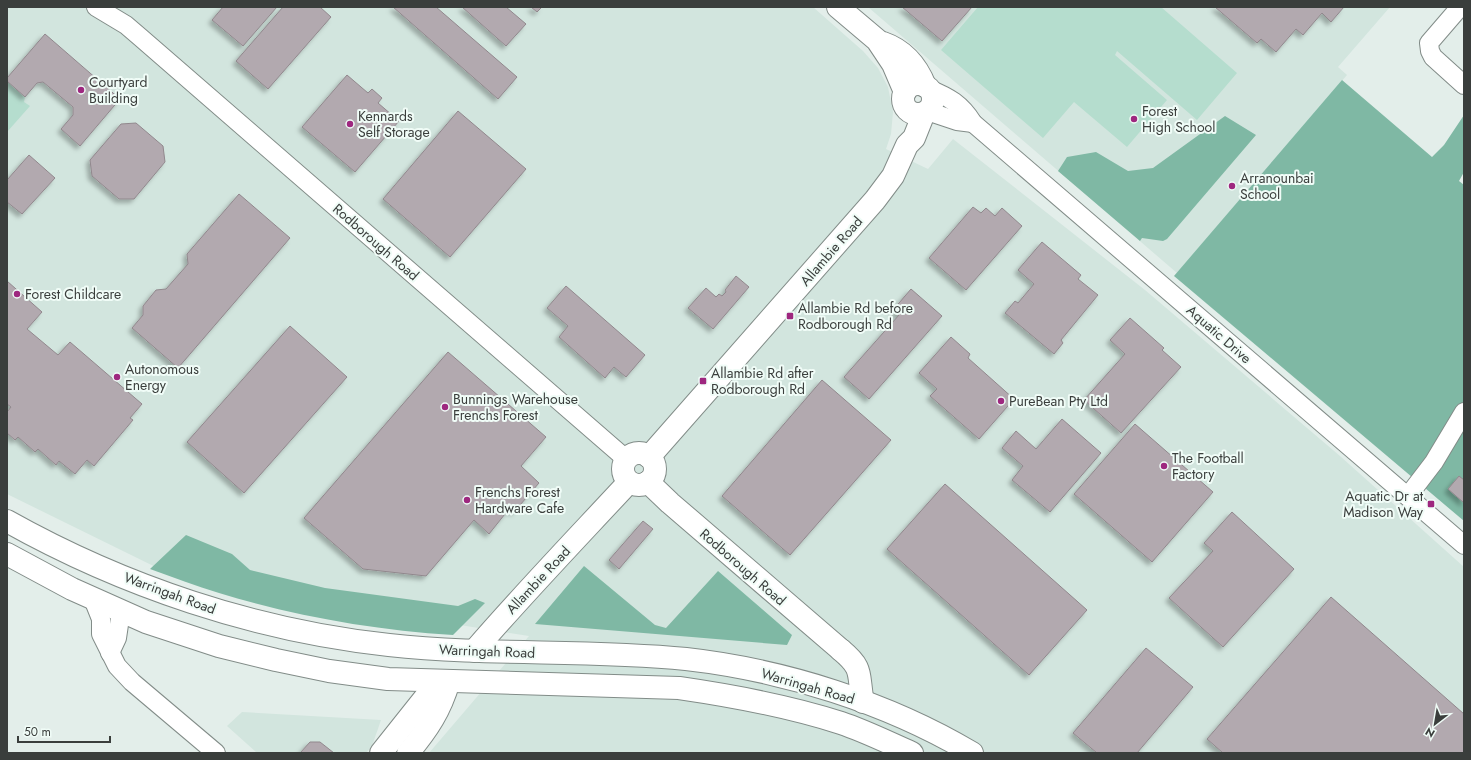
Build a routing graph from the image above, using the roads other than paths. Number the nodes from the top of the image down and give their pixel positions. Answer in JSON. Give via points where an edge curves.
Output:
{"nodes":[{"id":1,"x":96,"y":7,"type":"edge"},
{"id":2,"x":113,"y":7,"type":"edge"},
{"id":3,"x":838,"y":7,"type":"edge"},
{"id":4,"x":1460,"y":7,"type":"edge"},
{"id":5,"x":126,"y":25,"type":"junction"},
{"id":6,"x":1464,"y":85,"type":"edge"},
{"id":7,"x":920,"y":100,"type":"junction"},
{"id":8,"x":1464,"y":412,"type":"edge"},
{"id":9,"x":649,"y":458,"type":"junction"},
{"id":10,"x":626,"y":459,"type":"junction"},
{"id":11,"x":638,"y":482,"type":"junction"},
{"id":12,"x":1408,"y":496,"type":"junction"},
{"id":13,"x":7,"y":521,"type":"edge"},
{"id":14,"x":1464,"y":545,"type":"edge"},
{"id":15,"x":7,"y":554,"type":"edge"},
{"id":16,"x":93,"y":599,"type":"junction"},
{"id":17,"x":121,"y":611,"type":"junction"},
{"id":18,"x":474,"y":651,"type":"junction"},
{"id":19,"x":110,"y":653,"type":"junction"},
{"id":20,"x":449,"y":681,"type":"junction"},
{"id":21,"x":863,"y":702,"type":"junction"},
{"id":22,"x":216,"y":753,"type":"edge"},
{"id":23,"x":381,"y":753,"type":"edge"},
{"id":24,"x":408,"y":753,"type":"edge"},
{"id":25,"x":912,"y":753,"type":"edge"},
{"id":26,"x":972,"y":753,"type":"edge"}],
"edges":[{"from":1,"to":5,"type":"street","name":"Rodborough Road"},
{"from":2,"to":5,"type":"street","name":"Rodborough Road"},
{"from":3,"to":7,"type":"main road","via":[[877,40],[893,46],[905,56],[920,74]]},
{"from":4,"to":6,"type":"street","via":[[1429,43],[1433,57]]},
{"from":5,"to":10,"type":"street","name":"Rodborough Road"},
{"from":7,"to":9,"type":"main road","name":"Allambie Road","via":[[914,138],[907,145],[893,176],[875,200]]},
{"from":7,"to":12,"type":"street","name":"Aquatic Drive","via":[[950,99],[964,109],[973,123]]},
{"from":8,"to":12,"type":"street","via":[[1434,462]]},
{"from":9,"to":10,"type":"main road","via":[[640,453]]},
{"from":9,"to":11,"type":"main road","via":[[654,470]]},
{"from":10,"to":11,"type":"main road","via":[[622,468],[625,478]]},
{"from":11,"to":18,"type":"main road","name":"Allambie Road","via":[[521,596]]},
{"from":11,"to":21,"type":"main road","name":"Rodborough Road","via":[[670,504],[857,666]]},
{"from":12,"to":14,"type":"street","name":"Aquatic Drive"},
{"from":13,"to":18,"type":"main road","name":"Warringah Road","via":[[100,567],[213,609],[324,636],[394,646]]},
{"from":15,"to":16,"type":"main road","name":"Warringah Road"},
{"from":16,"to":17,"type":"main road","name":"Warringah Road"},
{"from":16,"to":19,"type":"street","via":[[101,619],[101,634]]},
{"from":17,"to":19,"type":"street","via":[[117,638]]},
{"from":17,"to":20,"type":"main road","name":"Warringah Road","via":[[219,646],[276,660],[388,679]]},
{"from":18,"to":20,"type":"main road","name":"Allambie Road"},
{"from":18,"to":21,"type":"main road","name":"Warringah Road","via":[[614,654],[685,659],[786,677]]},
{"from":19,"to":22,"type":"street","via":[[117,666],[132,682]]},
{"from":20,"to":23,"type":"main road","name":"Allambie Road","via":[[424,699]]},
{"from":20,"to":24,"type":"main road","name":"Allambie Road","via":[[436,716]]},
{"from":20,"to":25,"type":"main road","name":"Warringah Road","via":[[679,688],[722,694],[842,723]]},
{"from":21,"to":26,"type":"main road","name":"Warringah Road","via":[[906,718]]}]}
